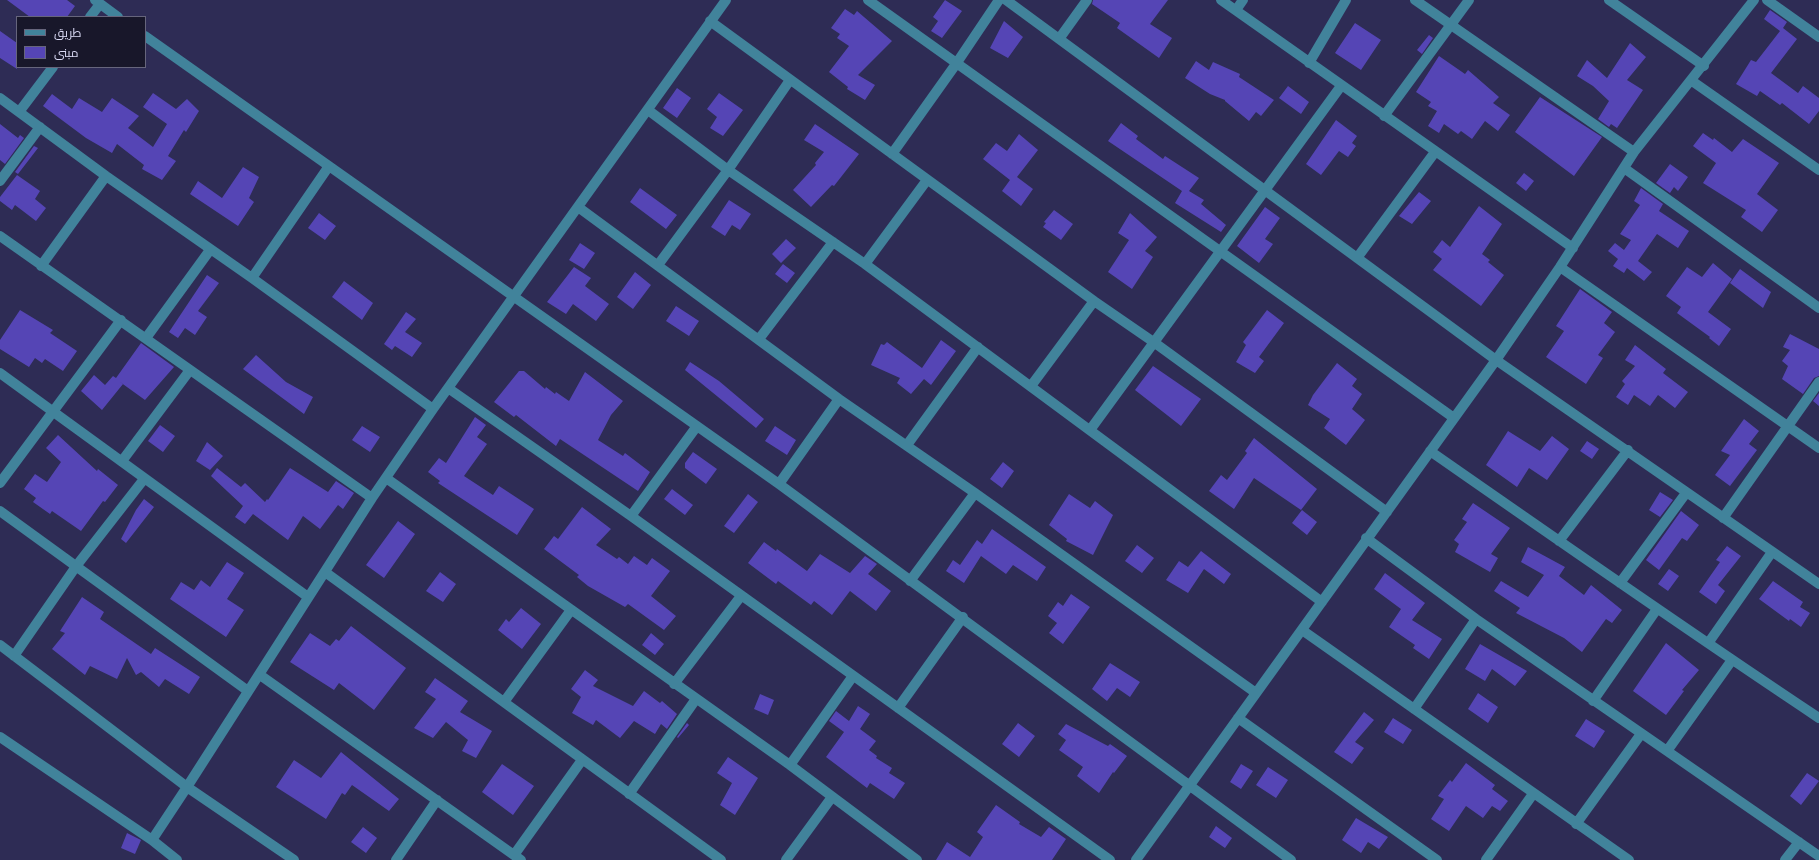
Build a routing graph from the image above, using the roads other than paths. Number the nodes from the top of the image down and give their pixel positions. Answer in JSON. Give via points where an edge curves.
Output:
{"nodes":[{"id":1,"x":726,"y":0,"type":"edge"},
{"id":2,"x":868,"y":0,"type":"edge"},
{"id":3,"x":999,"y":0,"type":"edge"},
{"id":4,"x":1006,"y":0,"type":"edge"},
{"id":5,"x":1087,"y":0,"type":"edge"},
{"id":6,"x":1221,"y":0,"type":"edge"},
{"id":7,"x":1243,"y":0,"type":"edge"},
{"id":8,"x":1346,"y":0,"type":"edge"},
{"id":9,"x":1415,"y":0,"type":"edge"},
{"id":10,"x":1469,"y":0,"type":"edge"},
{"id":11,"x":1609,"y":0,"type":"edge"},
{"id":12,"x":1754,"y":0,"type":"edge"},
{"id":13,"x":1767,"y":0,"type":"edge"},
{"id":14,"x":97,"y":2,"type":"edge"},
{"id":15,"x":1236,"y":10,"type":"junction"},
{"id":16,"x":90,"y":16,"type":"edge"},
{"id":17,"x":117,"y":16,"type":"edge"},
{"id":18,"x":710,"y":21,"type":"junction"},
{"id":19,"x":1451,"y":26,"type":"junction"},
{"id":20,"x":146,"y":37,"type":"edge"},
{"id":21,"x":1819,"y":37,"type":"edge"},
{"id":22,"x":1059,"y":38,"type":"junction"},
{"id":23,"x":1309,"y":63,"type":"junction"},
{"id":24,"x":956,"y":64,"type":"junction"},
{"id":25,"x":1704,"y":66,"type":"junction"},
{"id":26,"x":52,"y":68,"type":"edge"},
{"id":27,"x":790,"y":80,"type":"junction"},
{"id":28,"x":1692,"y":81,"type":"junction"},
{"id":29,"x":1341,"y":86,"type":"junction"},
{"id":30,"x":0,"y":98,"type":"edge"},
{"id":31,"x":648,"y":110,"type":"junction"},
{"id":32,"x":19,"y":112,"type":"junction"},
{"id":33,"x":1384,"y":116,"type":"junction"},
{"id":34,"x":40,"y":128,"type":"junction"},
{"id":35,"x":1435,"y":152,"type":"junction"},
{"id":36,"x":1634,"y":152,"type":"junction"},
{"id":37,"x":892,"y":154,"type":"junction"},
{"id":38,"x":329,"y":166,"type":"junction"},
{"id":39,"x":1624,"y":168,"type":"junction"},
{"id":40,"x":728,"y":170,"type":"junction"},
{"id":41,"x":1819,"y":170,"type":"edge"},
{"id":42,"x":106,"y":176,"type":"junction"},
{"id":43,"x":927,"y":180,"type":"junction"},
{"id":44,"x":0,"y":181,"type":"edge"},
{"id":45,"x":1265,"y":190,"type":"junction"},
{"id":46,"x":578,"y":207,"type":"junction"},
{"id":47,"x":0,"y":236,"type":"edge"},
{"id":48,"x":833,"y":242,"type":"junction"},
{"id":49,"x":1573,"y":248,"type":"junction"},
{"id":50,"x":210,"y":250,"type":"junction"},
{"id":51,"x":1220,"y":252,"type":"junction"},
{"id":52,"x":1357,"y":258,"type":"junction"},
{"id":53,"x":865,"y":264,"type":"junction"},
{"id":54,"x":658,"y":265,"type":"junction"},
{"id":55,"x":41,"y":266,"type":"junction"},
{"id":56,"x":1560,"y":267,"type":"junction"},
{"id":57,"x":252,"y":278,"type":"junction"},
{"id":58,"x":513,"y":297,"type":"junction"},
{"id":59,"x":1094,"y":301,"type":"junction"},
{"id":60,"x":1819,"y":308,"type":"edge"},
{"id":61,"x":121,"y":320,"type":"junction"},
{"id":62,"x":146,"y":338,"type":"junction"},
{"id":63,"x":759,"y":339,"type":"junction"},
{"id":64,"x":1155,"y":343,"type":"junction"},
{"id":65,"x":978,"y":347,"type":"junction"},
{"id":66,"x":1496,"y":360,"type":"junction"},
{"id":67,"x":190,"y":370,"type":"junction"},
{"id":68,"x":0,"y":373,"type":"edge"},
{"id":69,"x":1819,"y":382,"type":"edge"},
{"id":70,"x":1031,"y":386,"type":"junction"},
{"id":71,"x":448,"y":388,"type":"junction"},
{"id":72,"x":839,"y":399,"type":"junction"},
{"id":73,"x":433,"y":409,"type":"junction"},
{"id":74,"x":53,"y":412,"type":"junction"},
{"id":75,"x":1454,"y":418,"type":"junction"},
{"id":76,"x":697,"y":426,"type":"junction"},
{"id":77,"x":1788,"y":426,"type":"junction"},
{"id":78,"x":1090,"y":430,"type":"junction"},
{"id":79,"x":907,"y":445,"type":"junction"},
{"id":80,"x":1819,"y":448,"type":"edge"},
{"id":81,"x":1628,"y":450,"type":"junction"},
{"id":82,"x":1430,"y":451,"type":"junction"},
{"id":83,"x":122,"y":461,"type":"junction"},
{"id":84,"x":144,"y":478,"type":"junction"},
{"id":85,"x":386,"y":478,"type":"junction"},
{"id":86,"x":0,"y":483,"type":"edge"},
{"id":87,"x":778,"y":484,"type":"junction"},
{"id":88,"x":975,"y":493,"type":"junction"},
{"id":89,"x":1686,"y":493,"type":"junction"},
{"id":90,"x":372,"y":498,"type":"junction"},
{"id":91,"x":0,"y":511,"type":"edge"},
{"id":92,"x":1387,"y":512,"type":"junction"},
{"id":93,"x":631,"y":516,"type":"junction"},
{"id":94,"x":1723,"y":518,"type":"junction"},
{"id":95,"x":1366,"y":538,"type":"junction"},
{"id":96,"x":1559,"y":541,"type":"junction"},
{"id":97,"x":1772,"y":552,"type":"junction"},
{"id":98,"x":77,"y":565,"type":"junction"},
{"id":99,"x":325,"y":572,"type":"junction"},
{"id":100,"x":910,"y":581,"type":"junction"},
{"id":101,"x":1620,"y":583,"type":"junction"},
{"id":102,"x":1819,"y":584,"type":"edge"},
{"id":103,"x":741,"y":596,"type":"junction"},
{"id":104,"x":308,"y":598,"type":"junction"},
{"id":105,"x":1322,"y":602,"type":"junction"},
{"id":106,"x":1657,"y":609,"type":"junction"},
{"id":107,"x":570,"y":610,"type":"junction"},
{"id":108,"x":963,"y":618,"type":"junction"},
{"id":109,"x":1476,"y":620,"type":"junction"},
{"id":110,"x":1302,"y":630,"type":"junction"},
{"id":111,"x":1709,"y":642,"type":"junction"},
{"id":112,"x":0,"y":645,"type":"edge"},
{"id":113,"x":14,"y":656,"type":"junction"},
{"id":114,"x":1732,"y":660,"type":"junction"},
{"id":115,"x":260,"y":675,"type":"junction"},
{"id":116,"x":853,"y":676,"type":"junction"},
{"id":117,"x":674,"y":684,"type":"junction"},
{"id":118,"x":248,"y":691,"type":"junction"},
{"id":119,"x":1256,"y":693,"type":"junction"},
{"id":120,"x":696,"y":699,"type":"junction"},
{"id":121,"x":1593,"y":701,"type":"junction"},
{"id":122,"x":504,"y":702,"type":"junction"},
{"id":123,"x":898,"y":708,"type":"junction"},
{"id":124,"x":1414,"y":709,"type":"junction"},
{"id":125,"x":1238,"y":718,"type":"junction"},
{"id":126,"x":1819,"y":718,"type":"edge"},
{"id":127,"x":1641,"y":734,"type":"junction"},
{"id":128,"x":0,"y":737,"type":"edge"},
{"id":129,"x":1667,"y":751,"type":"junction"},
{"id":130,"x":582,"y":760,"type":"junction"},
{"id":131,"x":790,"y":765,"type":"junction"},
{"id":132,"x":1189,"y":786,"type":"junction"},
{"id":133,"x":187,"y":787,"type":"junction"},
{"id":134,"x":628,"y":794,"type":"junction"},
{"id":135,"x":1533,"y":794,"type":"junction"},
{"id":136,"x":832,"y":796,"type":"junction"},
{"id":137,"x":437,"y":800,"type":"junction"},
{"id":138,"x":1576,"y":824,"type":"junction"},
{"id":139,"x":152,"y":840,"type":"junction"},
{"id":140,"x":1799,"y":842,"type":"junction"},
{"id":141,"x":1819,"y":856,"type":"edge"},
{"id":142,"x":518,"y":858,"type":"edge"},
{"id":143,"x":177,"y":860,"type":"edge"},
{"id":144,"x":294,"y":860,"type":"edge"},
{"id":145,"x":396,"y":860,"type":"edge"},
{"id":146,"x":721,"y":860,"type":"edge"},
{"id":147,"x":786,"y":860,"type":"edge"},
{"id":148,"x":917,"y":860,"type":"edge"},
{"id":149,"x":1110,"y":860,"type":"edge"},
{"id":150,"x":1136,"y":860,"type":"edge"},
{"id":151,"x":1291,"y":860,"type":"edge"},
{"id":152,"x":1437,"y":860,"type":"edge"},
{"id":153,"x":1486,"y":860,"type":"edge"},
{"id":154,"x":1629,"y":860,"type":"edge"},
{"id":155,"x":1785,"y":860,"type":"edge"}],
"edges":[{"from":1,"to":18,"type":"street"},
{"from":2,"to":24,"type":"street"},
{"from":3,"to":24,"type":"street"},
{"from":4,"to":22,"type":"street"},
{"from":5,"to":22,"type":"street"},
{"from":6,"to":15,"type":"street"},
{"from":7,"to":15,"type":"street"},
{"from":8,"to":23,"type":"street"},
{"from":9,"to":19,"type":"street"},
{"from":10,"to":19,"type":"street"},
{"from":11,"to":25,"type":"street"},
{"from":12,"to":25,"type":"street"},
{"from":13,"to":21,"type":"street"},
{"from":14,"to":16,"type":"street"},
{"from":14,"to":17,"type":"street"},
{"from":15,"to":23,"type":"street"},
{"from":18,"to":27,"type":"street"},
{"from":18,"to":31,"type":"street"},
{"from":19,"to":33,"type":"street"},
{"from":19,"to":36,"type":"street"},
{"from":20,"to":38,"type":"street"},
{"from":22,"to":45,"type":"street"},
{"from":23,"to":29,"type":"street"},
{"from":24,"to":37,"type":"street"},
{"from":24,"to":51,"type":"street"},
{"from":25,"to":28,"type":"street"},
{"from":26,"to":32,"type":"street"},
{"from":27,"to":37,"type":"street"},
{"from":27,"to":40,"type":"street"},
{"from":28,"to":36,"type":"street"},
{"from":28,"to":41,"type":"street"},
{"from":29,"to":33,"type":"street"},
{"from":29,"to":45,"type":"street"},
{"from":30,"to":32,"type":"street"},
{"from":31,"to":40,"type":"street"},
{"from":31,"to":46,"type":"street"},
{"from":32,"to":34,"type":"street"},
{"from":33,"to":35,"type":"street"},
{"from":34,"to":42,"type":"street"},
{"from":34,"to":44,"type":"street"},
{"from":35,"to":49,"type":"street"},
{"from":35,"to":52,"type":"street"},
{"from":36,"to":39,"type":"street"},
{"from":37,"to":43,"type":"street"},
{"from":38,"to":57,"type":"street"},
{"from":38,"to":58,"type":"street"},
{"from":39,"to":49,"type":"street"},
{"from":39,"to":60,"type":"street"},
{"from":40,"to":48,"type":"street"},
{"from":40,"to":54,"type":"street"},
{"from":42,"to":50,"type":"street"},
{"from":42,"to":55,"type":"street"},
{"from":43,"to":53,"type":"street"},
{"from":43,"to":59,"type":"street"},
{"from":45,"to":51,"type":"street"},
{"from":45,"to":52,"type":"street"},
{"from":46,"to":54,"type":"street"},
{"from":46,"to":58,"type":"street"},
{"from":47,"to":55,"type":"street"},
{"from":48,"to":53,"type":"street"},
{"from":48,"to":63,"type":"street"},
{"from":49,"to":56,"type":"street"},
{"from":50,"to":57,"type":"street"},
{"from":50,"to":62,"type":"street"},
{"from":51,"to":64,"type":"street"},
{"from":51,"to":75,"type":"street"},
{"from":52,"to":66,"type":"street"},
{"from":53,"to":65,"type":"street"},
{"from":54,"to":63,"type":"street"},
{"from":55,"to":61,"type":"street"},
{"from":56,"to":66,"type":"street"},
{"from":56,"to":77,"type":"street"},
{"from":57,"to":73,"type":"street"},
{"from":58,"to":71,"type":"street"},
{"from":58,"to":76,"type":"street"},
{"from":59,"to":64,"type":"street"},
{"from":59,"to":70,"type":"street"},
{"from":61,"to":62,"type":"street"},
{"from":61,"to":74,"type":"street"},
{"from":62,"to":67,"type":"street"},
{"from":63,"to":72,"type":"street"},
{"from":64,"to":78,"type":"street"},
{"from":64,"to":92,"type":"street"},
{"from":65,"to":70,"type":"street"},
{"from":65,"to":79,"type":"street"},
{"from":66,"to":75,"type":"street"},
{"from":66,"to":81,"type":"street"},
{"from":67,"to":83,"type":"street"},
{"from":67,"to":90,"type":"street"},
{"from":68,"to":74,"type":"street"},
{"from":69,"to":77,"type":"street"},
{"from":70,"to":78,"type":"street"},
{"from":71,"to":73,"type":"street"},
{"from":71,"to":93,"type":"street"},
{"from":72,"to":79,"type":"street"},
{"from":72,"to":87,"type":"street"},
{"from":73,"to":85,"type":"street"},
{"from":74,"to":83,"type":"street"},
{"from":74,"to":86,"type":"street"},
{"from":75,"to":82,"type":"street"},
{"from":76,"to":87,"type":"street"},
{"from":76,"to":93,"type":"street"},
{"from":77,"to":80,"type":"street"},
{"from":77,"to":94,"type":"street"},
{"from":78,"to":105,"type":"street"},
{"from":79,"to":88,"type":"street"},
{"from":81,"to":89,"type":"street"},
{"from":81,"to":96,"type":"street"},
{"from":82,"to":92,"type":"street"},
{"from":82,"to":96,"type":"street"},
{"from":83,"to":84,"type":"street"},
{"from":84,"to":98,"type":"street"},
{"from":84,"to":104,"type":"street"},
{"from":85,"to":90,"type":"street"},
{"from":85,"to":107,"type":"street"},
{"from":87,"to":100,"type":"street"},
{"from":88,"to":100,"type":"street"},
{"from":88,"to":119,"type":"street"},
{"from":89,"to":94,"type":"street"},
{"from":89,"to":101,"type":"street"},
{"from":90,"to":99,"type":"street"},
{"from":91,"to":98,"type":"street"},
{"from":92,"to":95,"type":"street"},
{"from":93,"to":103,"type":"street"},
{"from":94,"to":97,"type":"street"},
{"from":95,"to":105,"type":"street"},
{"from":95,"to":109,"type":"street"},
{"from":96,"to":101,"type":"street"},
{"from":97,"to":102,"type":"street"},
{"from":97,"to":111,"type":"street"},
{"from":98,"to":113,"type":"street"},
{"from":98,"to":118,"type":"street"},
{"from":99,"to":104,"type":"street"},
{"from":99,"to":122,"type":"street"},
{"from":100,"to":108,"type":"street"},
{"from":101,"to":106,"type":"street"},
{"from":103,"to":116,"type":"street"},
{"from":103,"to":117,"type":"street"},
{"from":104,"to":115,"type":"street"},
{"from":105,"to":110,"type":"street"},
{"from":106,"to":111,"type":"street"},
{"from":106,"to":121,"type":"street"},
{"from":107,"to":117,"type":"street"},
{"from":107,"to":122,"type":"street"},
{"from":108,"to":123,"type":"street"},
{"from":108,"to":132,"type":"street"},
{"from":109,"to":121,"type":"street"},
{"from":109,"to":124,"type":"street"},
{"from":110,"to":119,"type":"street"},
{"from":110,"to":124,"type":"street"},
{"from":111,"to":114,"type":"street"},
{"from":112,"to":113,"type":"street"},
{"from":113,"to":133,"type":"street"},
{"from":114,"to":126,"type":"street"},
{"from":114,"to":129,"type":"street"},
{"from":115,"to":118,"type":"street"},
{"from":115,"to":137,"type":"street"},
{"from":116,"to":123,"type":"street"},
{"from":116,"to":131,"type":"street"},
{"from":117,"to":120,"type":"street"},
{"from":118,"to":133,"type":"street"},
{"from":119,"to":125,"type":"street"},
{"from":120,"to":131,"type":"street"},
{"from":120,"to":134,"type":"street"},
{"from":121,"to":127,"type":"street"},
{"from":122,"to":130,"type":"street"},
{"from":123,"to":149,"type":"street"},
{"from":124,"to":135,"type":"street"},
{"from":125,"to":132,"type":"street"},
{"from":125,"to":152,"type":"street"},
{"from":127,"to":129,"type":"street"},
{"from":127,"to":138,"type":"street"},
{"from":128,"to":139,"type":"street"},
{"from":129,"to":140,"type":"street"},
{"from":130,"to":134,"type":"street"},
{"from":130,"to":142,"type":"street"},
{"from":131,"to":136,"type":"street"},
{"from":132,"to":150,"type":"street"},
{"from":132,"to":151,"type":"street"},
{"from":133,"to":139,"type":"street"},
{"from":133,"to":144,"type":"street"},
{"from":134,"to":146,"type":"street"},
{"from":135,"to":138,"type":"street"},
{"from":135,"to":153,"type":"street"},
{"from":136,"to":147,"type":"street"},
{"from":136,"to":148,"type":"street"},
{"from":137,"to":142,"type":"street"},
{"from":137,"to":145,"type":"street"},
{"from":138,"to":154,"type":"street"},
{"from":139,"to":143,"type":"street"},
{"from":140,"to":141,"type":"street"},
{"from":140,"to":155,"type":"street"}]}
